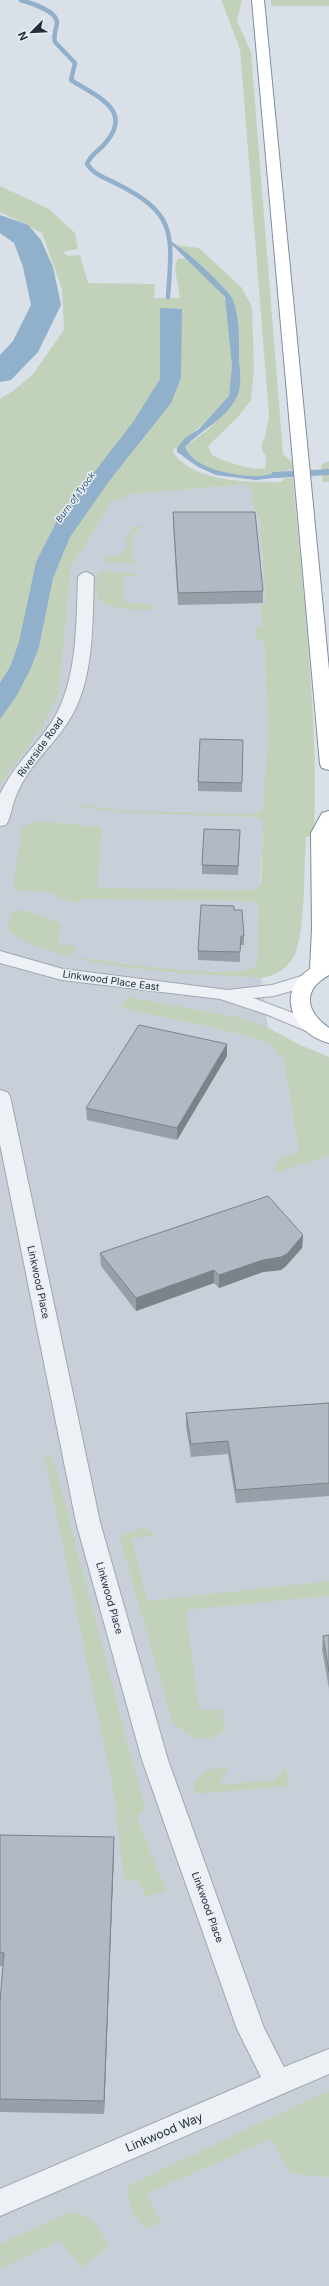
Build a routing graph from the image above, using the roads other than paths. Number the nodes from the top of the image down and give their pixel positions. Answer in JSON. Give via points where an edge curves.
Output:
{"nodes":[{"id":1,"x":258,"y":0,"type":"edge"},
{"id":2,"x":86,"y":577,"type":"dead end"},
{"id":3,"x":329,"y":764,"type":"edge"},
{"id":4,"x":329,"y":818,"type":"edge"},
{"id":5,"x":0,"y":821,"type":"edge"},
{"id":6,"x":0,"y":958,"type":"edge"},
{"id":7,"x":319,"y":973,"type":"edge"},
{"id":8,"x":224,"y":994,"type":"junction"},
{"id":9,"x":321,"y":1032,"type":"edge"},
{"id":10,"x":0,"y":1096,"type":"edge"},
{"id":11,"x":329,"y":2061,"type":"edge"},
{"id":12,"x":278,"y":2083,"type":"junction"},
{"id":13,"x":0,"y":2203,"type":"edge"}],
"edges":[{"from":1,"to":3,"type":"highway"},
{"from":2,"to":5,"type":"street","name":"Riverside Road","via":[[79,667],[70,702],[63,716],[27,762],[3,807]]},
{"from":4,"to":7,"type":"highway","via":[[321,833],[322,942]]},
{"from":6,"to":8,"type":"street","name":"Linkwood Place East","via":[[62,974]]},
{"from":7,"to":8,"type":"street","name":"Linkwood Place East","via":[[274,990]]},
{"from":7,"to":9,"type":"highway","via":[[301,991],[299,1003],[303,1016]]},
{"from":8,"to":9,"type":"street","name":"Linkwood Place East","via":[[275,1011]]},
{"from":10,"to":12,"type":"street","name":"Linkwood Place","via":[[88,1522],[153,1753],[251,2029]]},
{"from":11,"to":12,"type":"street","name":"Linkwood Way"},
{"from":12,"to":13,"type":"street","name":"Linkwood Way"}]}
